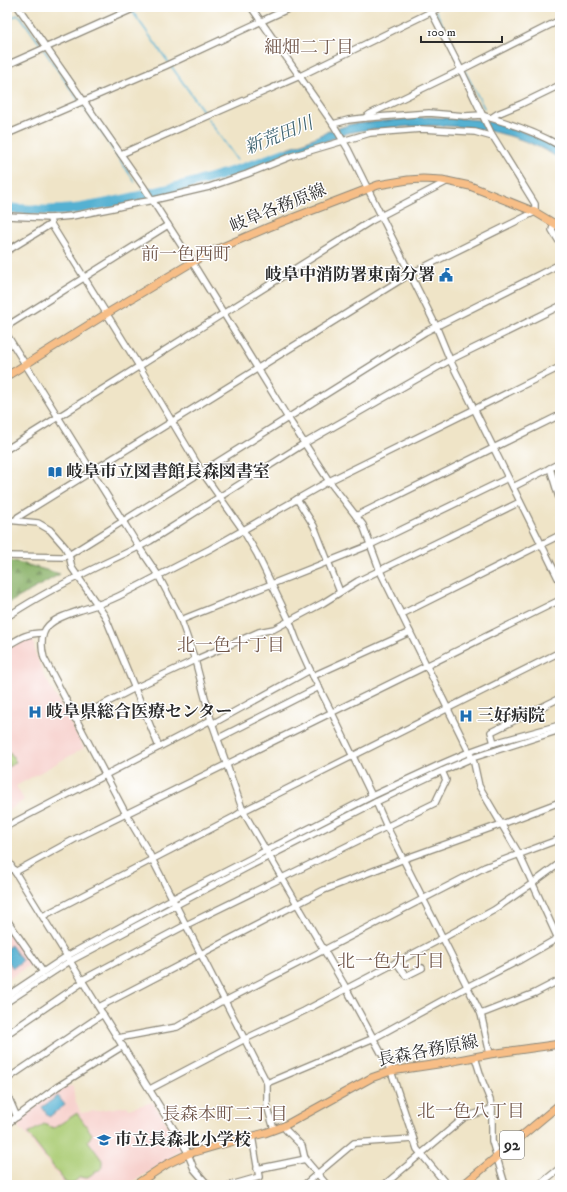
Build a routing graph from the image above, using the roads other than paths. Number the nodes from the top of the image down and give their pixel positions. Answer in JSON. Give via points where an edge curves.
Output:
{"nodes":[{"id":1,"x":18,"y":7,"type":"edge"},
{"id":2,"x":137,"y":7,"type":"edge"},
{"id":3,"x":251,"y":7,"type":"edge"},
{"id":4,"x":292,"y":7,"type":"edge"},
{"id":5,"x":441,"y":7,"type":"edge"},
{"id":6,"x":430,"y":10,"type":"edge"},
{"id":7,"x":560,"y":20,"type":"edge"},
{"id":8,"x":262,"y":22,"type":"junction"},
{"id":9,"x":46,"y":48,"type":"junction"},
{"id":10,"x":7,"y":65,"type":"edge"},
{"id":11,"x":461,"y":70,"type":"junction"},
{"id":12,"x":300,"y":76,"type":"junction"},
{"id":13,"x":560,"y":85,"type":"edge"},
{"id":14,"x":83,"y":101,"type":"junction"},
{"id":15,"x":365,"y":118,"type":"junction"},
{"id":16,"x":483,"y":118,"type":"junction"},
{"id":17,"x":491,"y":118,"type":"junction"},
{"id":18,"x":334,"y":125,"type":"junction"},
{"id":19,"x":7,"y":134,"type":"edge"},
{"id":20,"x":492,"y":135,"type":"junction"},
{"id":21,"x":342,"y":139,"type":"junction"},
{"id":22,"x":560,"y":146,"type":"edge"},
{"id":23,"x":121,"y":154,"type":"junction"},
{"id":24,"x":448,"y":181,"type":"junction"},
{"id":25,"x":368,"y":188,"type":"junction"},
{"id":26,"x":152,"y":199,"type":"junction"},
{"id":27,"x":535,"y":212,"type":"junction"},
{"id":28,"x":7,"y":216,"type":"edge"},
{"id":29,"x":381,"y":216,"type":"junction"},
{"id":30,"x":50,"y":221,"type":"junction"},
{"id":31,"x":168,"y":225,"type":"junction"},
{"id":32,"x":557,"y":225,"type":"edge"},
{"id":33,"x":560,"y":243,"type":"edge"},
{"id":34,"x":7,"y":251,"type":"edge"},
{"id":35,"x":192,"y":262,"type":"junction"},
{"id":36,"x":560,"y":264,"type":"edge"},
{"id":37,"x":410,"y":274,"type":"junction"},
{"id":38,"x":84,"y":277,"type":"junction"},
{"id":39,"x":560,"y":306,"type":"edge"},
{"id":40,"x":224,"y":313,"type":"junction"},
{"id":41,"x":106,"y":314,"type":"junction"},
{"id":42,"x":7,"y":326,"type":"edge"},
{"id":43,"x":436,"y":326,"type":"junction"},
{"id":44,"x":7,"y":335,"type":"edge"},
{"id":45,"x":450,"y":360,"type":"junction"},
{"id":46,"x":26,"y":365,"type":"junction"},
{"id":47,"x":139,"y":366,"type":"junction"},
{"id":48,"x":560,"y":367,"type":"edge"},
{"id":49,"x":258,"y":368,"type":"junction"},
{"id":50,"x":7,"y":376,"type":"edge"},
{"id":51,"x":475,"y":409,"type":"junction"},
{"id":52,"x":560,"y":415,"type":"edge"},
{"id":53,"x":59,"y":416,"type":"junction"},
{"id":54,"x":288,"y":418,"type":"junction"},
{"id":55,"x":173,"y":421,"type":"junction"},
{"id":56,"x":305,"y":444,"type":"junction"},
{"id":57,"x":493,"y":447,"type":"junction"},
{"id":58,"x":7,"y":449,"type":"edge"},
{"id":59,"x":560,"y":463,"type":"edge"},
{"id":60,"x":550,"y":468,"type":"junction"},
{"id":61,"x":92,"y":471,"type":"junction"},
{"id":62,"x":202,"y":472,"type":"junction"},
{"id":63,"x":508,"y":478,"type":"junction"},
{"id":64,"x":330,"y":480,"type":"junction"},
{"id":65,"x":513,"y":487,"type":"junction"},
{"id":66,"x":220,"y":497,"type":"junction"},
{"id":67,"x":298,"y":499,"type":"junction"},
{"id":68,"x":560,"y":500,"type":"edge"},
{"id":69,"x":520,"y":502,"type":"junction"},
{"id":70,"x":356,"y":516,"type":"junction"},
{"id":71,"x":7,"y":520,"type":"edge"},
{"id":72,"x":16,"y":520,"type":"junction"},
{"id":73,"x":124,"y":521,"type":"junction"},
{"id":74,"x":243,"y":530,"type":"junction"},
{"id":75,"x":560,"y":535,"type":"edge"},
{"id":76,"x":370,"y":545,"type":"junction"},
{"id":77,"x":541,"y":545,"type":"junction"},
{"id":78,"x":139,"y":547,"type":"junction"},
{"id":79,"x":7,"y":556,"type":"edge"},
{"id":80,"x":69,"y":556,"type":"junction"},
{"id":81,"x":329,"y":561,"type":"junction"},
{"id":82,"x":380,"y":571,"type":"junction"},
{"id":83,"x":158,"y":575,"type":"junction"},
{"id":84,"x":78,"y":576,"type":"junction"},
{"id":85,"x":560,"y":582,"type":"edge"},
{"id":86,"x":271,"y":584,"type":"junction"},
{"id":87,"x":340,"y":592,"type":"junction"},
{"id":88,"x":560,"y":600,"type":"edge"},
{"id":89,"x":98,"y":605,"type":"junction"},
{"id":90,"x":402,"y":614,"type":"junction"},
{"id":91,"x":7,"y":617,"type":"edge"},
{"id":92,"x":181,"y":620,"type":"junction"},
{"id":93,"x":289,"y":620,"type":"junction"},
{"id":94,"x":410,"y":632,"type":"junction"},
{"id":95,"x":43,"y":633,"type":"junction"},
{"id":96,"x":7,"y":646,"type":"edge"},
{"id":97,"x":560,"y":652,"type":"edge"},
{"id":98,"x":195,"y":660,"type":"junction"},
{"id":99,"x":427,"y":666,"type":"junction"},
{"id":100,"x":310,"y":670,"type":"junction"},
{"id":101,"x":313,"y":676,"type":"junction"},
{"id":102,"x":319,"y":687,"type":"junction"},
{"id":103,"x":135,"y":688,"type":"junction"},
{"id":104,"x":560,"y":698,"type":"edge"},
{"id":105,"x":447,"y":708,"type":"junction"},
{"id":106,"x":332,"y":713,"type":"junction"},
{"id":107,"x":75,"y":719,"type":"junction"},
{"id":108,"x":211,"y":722,"type":"junction"},
{"id":109,"x":560,"y":725,"type":"edge"},
{"id":110,"x":560,"y":730,"type":"edge"},
{"id":111,"x":217,"y":739,"type":"junction"},
{"id":112,"x":494,"y":743,"type":"junction"},
{"id":113,"x":159,"y":747,"type":"junction"},
{"id":114,"x":469,"y":752,"type":"junction"},
{"id":115,"x":352,"y":756,"type":"junction"},
{"id":116,"x":472,"y":758,"type":"junction"},
{"id":117,"x":226,"y":765,"type":"junction"},
{"id":118,"x":442,"y":771,"type":"junction"},
{"id":119,"x":105,"y":775,"type":"junction"},
{"id":120,"x":372,"y":796,"type":"junction"},
{"id":121,"x":376,"y":802,"type":"junction"},
{"id":122,"x":560,"y":802,"type":"edge"},
{"id":123,"x":242,"y":811,"type":"junction"},
{"id":124,"x":126,"y":814,"type":"junction"},
{"id":125,"x":502,"y":824,"type":"junction"},
{"id":126,"x":7,"y":826,"type":"edge"},
{"id":127,"x":387,"y":828,"type":"junction"},
{"id":128,"x":560,"y":839,"type":"edge"},
{"id":129,"x":266,"y":851,"type":"junction"},
{"id":130,"x":519,"y":854,"type":"junction"},
{"id":131,"x":269,"y":857,"type":"junction"},
{"id":132,"x":7,"y":859,"type":"edge"},
{"id":133,"x":404,"y":859,"type":"junction"},
{"id":134,"x":152,"y":860,"type":"junction"},
{"id":135,"x":560,"y":863,"type":"edge"},
{"id":136,"x":15,"y":872,"type":"junction"},
{"id":137,"x":281,"y":878,"type":"junction"},
{"id":138,"x":533,"y":883,"type":"junction"},
{"id":139,"x":172,"y":899,"type":"junction"},
{"id":140,"x":424,"y":899,"type":"junction"},
{"id":141,"x":297,"y":904,"type":"junction"},
{"id":142,"x":175,"y":905,"type":"junction"},
{"id":143,"x":43,"y":916,"type":"junction"},
{"id":144,"x":7,"y":920,"type":"edge"},
{"id":145,"x":186,"y":925,"type":"junction"},
{"id":146,"x":443,"y":938,"type":"junction"},
{"id":147,"x":559,"y":939,"type":"edge"},
{"id":148,"x":323,"y":951,"type":"junction"},
{"id":149,"x":200,"y":954,"type":"junction"},
{"id":150,"x":68,"y":958,"type":"junction"},
{"id":151,"x":396,"y":962,"type":"junction"},
{"id":152,"x":422,"y":968,"type":"dead end"},
{"id":153,"x":43,"y":972,"type":"junction"},
{"id":154,"x":560,"y":980,"type":"edge"},
{"id":155,"x":83,"y":981,"type":"junction"},
{"id":156,"x":467,"y":987,"type":"junction"},
{"id":157,"x":346,"y":988,"type":"junction"},
{"id":158,"x":7,"y":996,"type":"edge"},
{"id":159,"x":225,"y":1001,"type":"junction"},
{"id":160,"x":7,"y":1002,"type":"edge"},
{"id":161,"x":99,"y":1007,"type":"junction"},
{"id":162,"x":103,"y":1014,"type":"junction"},
{"id":163,"x":480,"y":1014,"type":"junction"},
{"id":164,"x":7,"y":1034,"type":"edge"},
{"id":165,"x":118,"y":1038,"type":"junction"},
{"id":166,"x":374,"y":1038,"type":"junction"},
{"id":167,"x":245,"y":1040,"type":"junction"},
{"id":168,"x":560,"y":1044,"type":"edge"},
{"id":169,"x":124,"y":1046,"type":"junction"},
{"id":170,"x":490,"y":1054,"type":"junction"},
{"id":171,"x":475,"y":1057,"type":"junction"},
{"id":172,"x":391,"y":1071,"type":"junction"},
{"id":173,"x":7,"y":1079,"type":"edge"},
{"id":174,"x":267,"y":1083,"type":"junction"},
{"id":175,"x":150,"y":1090,"type":"junction"},
{"id":176,"x":7,"y":1094,"type":"edge"},
{"id":177,"x":560,"y":1104,"type":"edge"},
{"id":178,"x":492,"y":1109,"type":"junction"},
{"id":179,"x":17,"y":1116,"type":"junction"},
{"id":180,"x":7,"y":1124,"type":"edge"},
{"id":181,"x":273,"y":1126,"type":"dead end"},
{"id":182,"x":284,"y":1126,"type":"junction"},
{"id":183,"x":252,"y":1136,"type":"junction"},
{"id":184,"x":413,"y":1139,"type":"junction"},
{"id":185,"x":188,"y":1154,"type":"junction"},
{"id":186,"x":421,"y":1154,"type":"junction"},
{"id":187,"x":496,"y":1157,"type":"junction"},
{"id":188,"x":306,"y":1159,"type":"junction"},
{"id":189,"x":560,"y":1168,"type":"edge"},
{"id":190,"x":257,"y":1169,"type":"junction"},
{"id":191,"x":318,"y":1173,"type":"junction"},
{"id":192,"x":135,"y":1185,"type":"edge"},
{"id":193,"x":208,"y":1185,"type":"edge"},
{"id":194,"x":231,"y":1185,"type":"edge"},
{"id":195,"x":304,"y":1185,"type":"edge"},
{"id":196,"x":328,"y":1185,"type":"edge"},
{"id":197,"x":384,"y":1185,"type":"edge"},
{"id":198,"x":447,"y":1185,"type":"edge"},
{"id":199,"x":463,"y":1185,"type":"edge"},
{"id":200,"x":505,"y":1185,"type":"edge"},
{"id":201,"x":539,"y":1185,"type":"edge"}],
"edges":[{"from":1,"to":9,"type":"street"},
{"from":2,"to":9,"type":"street"},
{"from":3,"to":8,"type":"street"},
{"from":4,"to":8,"type":"street"},
{"from":5,"to":6,"type":"street"},
{"from":6,"to":11,"type":"street"},
{"from":6,"to":12,"type":"street"},
{"from":7,"to":11,"type":"street"},
{"from":8,"to":12,"type":"street"},
{"from":8,"to":14,"type":"street"},
{"from":9,"to":10,"type":"street"},
{"from":9,"to":14,"type":"street"},
{"from":11,"to":15,"type":"street"},
{"from":11,"to":16,"type":"street"},
{"from":12,"to":18,"type":"street"},
{"from":12,"to":23,"type":"street"},
{"from":13,"to":17,"type":"street"},
{"from":14,"to":19,"type":"street"},
{"from":14,"to":23,"type":"street"},
{"from":15,"to":16,"type":"street","via":[[429,113]]},
{"from":15,"to":18,"type":"street"},
{"from":16,"to":17,"type":"street"},
{"from":16,"to":20,"type":"street"},
{"from":17,"to":22,"type":"street","via":[[520,127]]},
{"from":18,"to":21,"type":"street"},
{"from":20,"to":21,"type":"street","via":[[422,129],[370,133]]},
{"from":20,"to":27,"type":"street","via":[[535,204]]},
{"from":21,"to":25,"type":"street"},
{"from":21,"to":26,"type":"street","via":[[209,187]]},
{"from":23,"to":26,"type":"street"},
{"from":24,"to":25,"type":"main road","name":"岐阜各務原線","via":[[408,180]]},
{"from":24,"to":27,"type":"main road","name":"岐阜各務原線","via":[[470,186]]},
{"from":24,"to":29,"type":"street"},
{"from":25,"to":29,"type":"street"},
{"from":25,"to":35,"type":"main road","name":"岐阜各務原線","via":[[262,230]]},
{"from":26,"to":30,"type":"street"},
{"from":26,"to":31,"type":"street"},
{"from":27,"to":32,"type":"main road","name":"岐阜各務原線"},
{"from":27,"to":37,"type":"street"},
{"from":28,"to":30,"type":"street"},
{"from":29,"to":37,"type":"street"},
{"from":29,"to":40,"type":"street"},
{"from":30,"to":34,"type":"street"},
{"from":30,"to":38,"type":"street"},
{"from":31,"to":35,"type":"street"},
{"from":31,"to":38,"type":"street"},
{"from":32,"to":33,"type":"street","via":[[552,230]]},
{"from":35,"to":40,"type":"street"},
{"from":35,"to":41,"type":"main road","name":"岐阜各務原線"},
{"from":36,"to":43,"type":"street"},
{"from":37,"to":43,"type":"street"},
{"from":37,"to":49,"type":"street"},
{"from":38,"to":41,"type":"street"},
{"from":38,"to":42,"type":"street"},
{"from":39,"to":45,"type":"street"},
{"from":40,"to":47,"type":"street"},
{"from":40,"to":49,"type":"street"},
{"from":41,"to":46,"type":"main road","name":"岐阜各務原線"},
{"from":41,"to":47,"type":"street"},
{"from":43,"to":45,"type":"street"},
{"from":43,"to":54,"type":"street"},
{"from":44,"to":46,"type":"street"},
{"from":45,"to":51,"type":"street"},
{"from":45,"to":56,"type":"street"},
{"from":46,"to":50,"type":"main road","name":"岐阜各務原線"},
{"from":46,"to":53,"type":"street"},
{"from":47,"to":53,"type":"street"},
{"from":47,"to":55,"type":"street"},
{"from":48,"to":51,"type":"street"},
{"from":49,"to":54,"type":"street"},
{"from":49,"to":55,"type":"street"},
{"from":51,"to":57,"type":"street"},
{"from":51,"to":64,"type":"street"},
{"from":52,"to":57,"type":"street"},
{"from":53,"to":58,"type":"street"},
{"from":53,"to":61,"type":"street"},
{"from":54,"to":56,"type":"street"},
{"from":54,"to":62,"type":"street"},
{"from":55,"to":61,"type":"street"},
{"from":55,"to":62,"type":"street"},
{"from":56,"to":64,"type":"street"},
{"from":56,"to":66,"type":"street"},
{"from":57,"to":63,"type":"street"},
{"from":57,"to":70,"type":"street"},
{"from":59,"to":60,"type":"street"},
{"from":60,"to":65,"type":"street"},
{"from":60,"to":68,"type":"street"},
{"from":61,"to":72,"type":"street"},
{"from":61,"to":73,"type":"street"},
{"from":62,"to":66,"type":"street"},
{"from":62,"to":73,"type":"street"},
{"from":63,"to":65,"type":"street"},
{"from":63,"to":76,"type":"street"},
{"from":64,"to":67,"type":"street"},
{"from":64,"to":70,"type":"street"},
{"from":65,"to":69,"type":"street"},
{"from":66,"to":74,"type":"street"},
{"from":66,"to":78,"type":"street"},
{"from":67,"to":74,"type":"street"},
{"from":67,"to":81,"type":"street","via":[[314,526]]},
{"from":69,"to":77,"type":"street"},
{"from":69,"to":82,"type":"street"},
{"from":70,"to":76,"type":"street","via":[[363,525]]},
{"from":71,"to":72,"type":"street"},
{"from":72,"to":80,"type":"street","via":[[38,523],[50,530],[65,547]]},
{"from":73,"to":78,"type":"street"},
{"from":73,"to":80,"type":"street"},
{"from":74,"to":83,"type":"street"},
{"from":74,"to":86,"type":"street"},
{"from":75,"to":77,"type":"street"},
{"from":76,"to":81,"type":"street"},
{"from":76,"to":82,"type":"street"},
{"from":77,"to":85,"type":"street"},
{"from":77,"to":90,"type":"street"},
{"from":78,"to":83,"type":"street"},
{"from":78,"to":84,"type":"street"},
{"from":79,"to":80,"type":"street"},
{"from":80,"to":84,"type":"street","via":[[72,568]]},
{"from":81,"to":86,"type":"street"},
{"from":81,"to":87,"type":"street"},
{"from":82,"to":87,"type":"street"},
{"from":82,"to":90,"type":"street"},
{"from":83,"to":89,"type":"street"},
{"from":83,"to":92,"type":"street"},
{"from":84,"to":89,"type":"street"},
{"from":84,"to":91,"type":"street"},
{"from":86,"to":92,"type":"street"},
{"from":86,"to":93,"type":"street"},
{"from":87,"to":93,"type":"street"},
{"from":88,"to":99,"type":"street"},
{"from":89,"to":95,"type":"street","via":[[55,620]]},
{"from":89,"to":103,"type":"street"},
{"from":90,"to":94,"type":"street"},
{"from":92,"to":98,"type":"street"},
{"from":93,"to":98,"type":"street","via":[[274,629],[259,632]]},
{"from":93,"to":100,"type":"street"},
{"from":94,"to":99,"type":"street"},
{"from":94,"to":101,"type":"street"},
{"from":95,"to":96,"type":"street","via":[[31,633]]},
{"from":95,"to":107,"type":"street","via":[[41,641],[44,658]]},
{"from":97,"to":105,"type":"street"},
{"from":98,"to":103,"type":"street"},
{"from":98,"to":108,"type":"street"},
{"from":99,"to":105,"type":"street"},
{"from":99,"to":106,"type":"street"},
{"from":100,"to":101,"type":"street"},
{"from":100,"to":108,"type":"street"},
{"from":101,"to":102,"type":"street"},
{"from":102,"to":106,"type":"street"},
{"from":102,"to":111,"type":"street"},
{"from":103,"to":107,"type":"street"},
{"from":103,"to":113,"type":"street"},
{"from":104,"to":112,"type":"street","via":[[491,732]]},
{"from":105,"to":114,"type":"street"},
{"from":105,"to":115,"type":"street"},
{"from":106,"to":115,"type":"street"},
{"from":106,"to":117,"type":"street"},
{"from":107,"to":119,"type":"street"},
{"from":108,"to":111,"type":"street"},
{"from":108,"to":113,"type":"street"},
{"from":109,"to":112,"type":"street"},
{"from":110,"to":116,"type":"street"},
{"from":111,"to":117,"type":"street"},
{"from":112,"to":114,"type":"street"},
{"from":113,"to":119,"type":"street"},
{"from":114,"to":116,"type":"street"},
{"from":114,"to":120,"type":"street"},
{"from":115,"to":120,"type":"street"},
{"from":115,"to":123,"type":"street"},
{"from":116,"to":118,"type":"street"},
{"from":116,"to":125,"type":"street","via":[[479,786]]},
{"from":117,"to":123,"type":"street"},
{"from":117,"to":124,"type":"street"},
{"from":118,"to":121,"type":"street"},
{"from":118,"to":127,"type":"street","via":[[446,780],[435,803]]},
{"from":119,"to":124,"type":"street"},
{"from":119,"to":126,"type":"street"},
{"from":120,"to":129,"type":"street"},
{"from":121,"to":127,"type":"street"},
{"from":121,"to":131,"type":"street"},
{"from":122,"to":125,"type":"street"},
{"from":123,"to":129,"type":"street"},
{"from":123,"to":134,"type":"street"},
{"from":124,"to":134,"type":"street"},
{"from":124,"to":136,"type":"street"},
{"from":125,"to":130,"type":"street"},
{"from":125,"to":133,"type":"street"},
{"from":127,"to":133,"type":"street"},
{"from":127,"to":137,"type":"street"},
{"from":128,"to":130,"type":"street"},
{"from":129,"to":131,"type":"street"},
{"from":129,"to":139,"type":"street"},
{"from":130,"to":138,"type":"street"},
{"from":130,"to":140,"type":"street","via":[[485,867]]},
{"from":131,"to":137,"type":"street"},
{"from":131,"to":142,"type":"street"},
{"from":132,"to":136,"type":"street"},
{"from":133,"to":140,"type":"street"},
{"from":133,"to":141,"type":"street","via":[[341,883]]},
{"from":134,"to":139,"type":"street"},
{"from":134,"to":143,"type":"street"},
{"from":135,"to":138,"type":"street"},
{"from":136,"to":143,"type":"street"},
{"from":137,"to":141,"type":"street"},
{"from":137,"to":145,"type":"street"},
{"from":138,"to":146,"type":"street","via":[[494,910]]},
{"from":138,"to":147,"type":"street"},
{"from":139,"to":142,"type":"street"},
{"from":139,"to":150,"type":"street"},
{"from":140,"to":146,"type":"street"},
{"from":140,"to":148,"type":"street"},
{"from":141,"to":148,"type":"street"},
{"from":141,"to":149,"type":"street"},
{"from":142,"to":145,"type":"street"},
{"from":142,"to":150,"type":"street"},
{"from":143,"to":150,"type":"street"},
{"from":144,"to":153,"type":"street"},
{"from":145,"to":149,"type":"street"},
{"from":145,"to":155,"type":"street"},
{"from":146,"to":151,"type":"street"},
{"from":146,"to":156,"type":"street"},
{"from":147,"to":156,"type":"street"},
{"from":148,"to":157,"type":"street"},
{"from":148,"to":159,"type":"street"},
{"from":149,"to":159,"type":"street"},
{"from":149,"to":161,"type":"street"},
{"from":150,"to":153,"type":"street"},
{"from":150,"to":155,"type":"street"},
{"from":150,"to":160,"type":"street"},
{"from":151,"to":152,"type":"street","via":[[406,976]]},
{"from":151,"to":157,"type":"street"},
{"from":153,"to":158,"type":"street"},
{"from":154,"to":163,"type":"street","via":[[535,993]]},
{"from":155,"to":161,"type":"street"},
{"from":155,"to":164,"type":"street"},
{"from":156,"to":163,"type":"street"},
{"from":156,"to":166,"type":"street"},
{"from":157,"to":166,"type":"street"},
{"from":157,"to":167,"type":"street"},
{"from":159,"to":165,"type":"street","via":[[177,1026]]},
{"from":159,"to":167,"type":"street"},
{"from":161,"to":162,"type":"street"},
{"from":162,"to":165,"type":"street"},
{"from":162,"to":173,"type":"street"},
{"from":163,"to":170,"type":"street"},
{"from":165,"to":169,"type":"street"},
{"from":166,"to":172,"type":"street"},
{"from":166,"to":174,"type":"street"},
{"from":167,"to":174,"type":"street"},
{"from":167,"to":175,"type":"street"},
{"from":168,"to":170,"type":"main road","name":"長森各務原線"},
{"from":169,"to":175,"type":"street"},
{"from":169,"to":179,"type":"street","via":[[57,1087]]},
{"from":170,"to":171,"type":"main road","name":"長森各務原線"},
{"from":171,"to":172,"type":"main road","name":"長森各務原線"},
{"from":171,"to":178,"type":"street"},
{"from":172,"to":182,"type":"main road","name":"長森各務原線","via":[[371,1078]]},
{"from":172,"to":184,"type":"street"},
{"from":174,"to":181,"type":"street","via":[[267,1104]]},
{"from":175,"to":185,"type":"street"},
{"from":176,"to":179,"type":"street"},
{"from":177,"to":187,"type":"main road","number":"92"},
{"from":178,"to":186,"type":"street","via":[[464,1117]]},
{"from":178,"to":187,"type":"street","via":[[492,1141]]},
{"from":179,"to":180,"type":"street"},
{"from":182,"to":183,"type":"main road","name":"長森各務原線"},
{"from":182,"to":188,"type":"street","via":[[302,1146]]},
{"from":183,"to":185,"type":"main road","name":"長森各務原線"},
{"from":183,"to":190,"type":"street"},
{"from":184,"to":186,"type":"street"},
{"from":184,"to":191,"type":"street","via":[[354,1143]]},
{"from":185,"to":192,"type":"main road","name":"長森各務原線"},
{"from":185,"to":193,"type":"street","via":[[194,1169]]},
{"from":186,"to":197,"type":"street"},
{"from":186,"to":198,"type":"street"},
{"from":187,"to":199,"type":"main road","number":"92"},
{"from":187,"to":200,"type":"street"},
{"from":188,"to":190,"type":"street"},
{"from":188,"to":191,"type":"street"},
{"from":189,"to":201,"type":"street"},
{"from":190,"to":194,"type":"street","via":[[259,1177]]},
{"from":191,"to":195,"type":"street"},
{"from":191,"to":196,"type":"street"}]}
